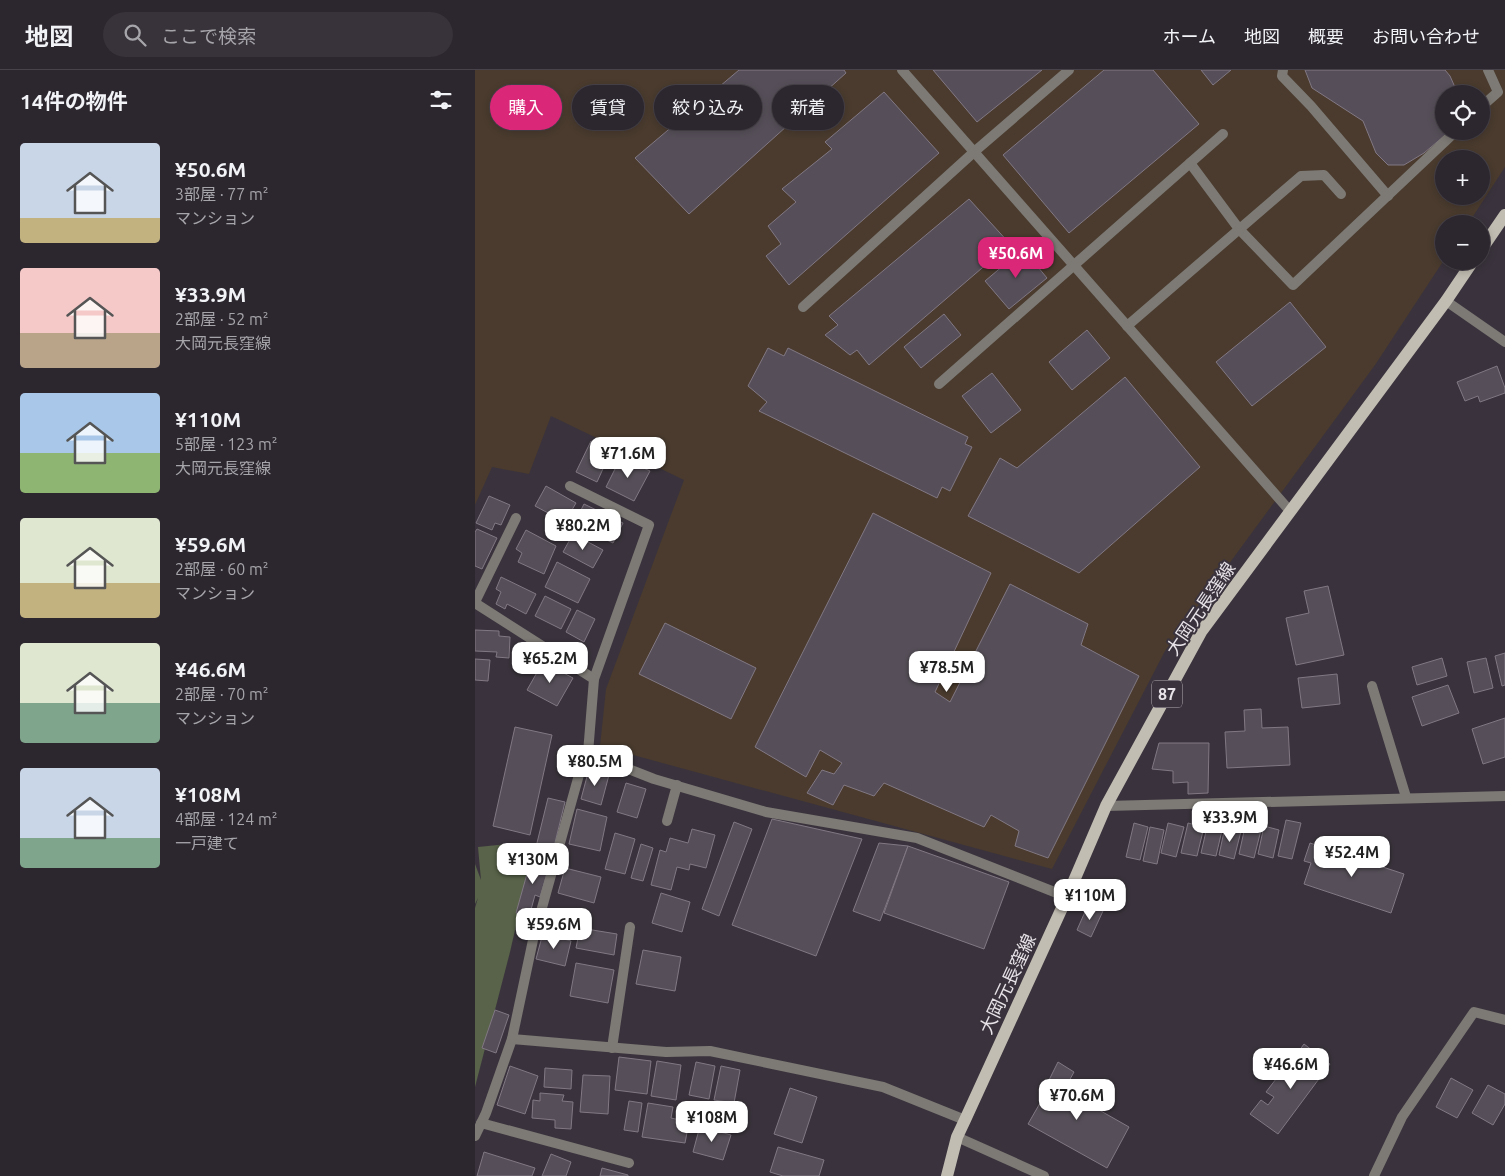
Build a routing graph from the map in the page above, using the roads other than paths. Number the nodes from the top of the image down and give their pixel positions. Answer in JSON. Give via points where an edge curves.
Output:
{"nodes":[{"id":1,"x":902,"y":70,"type":"edge"},
{"id":2,"x":1069,"y":70,"type":"edge"},
{"id":3,"x":1283,"y":70,"type":"edge"},
{"id":4,"x":1488,"y":70,"type":"edge"},
{"id":5,"x":1490,"y":100,"type":"edge"},
{"id":6,"x":1223,"y":134,"type":"dead end"},
{"id":7,"x":1447,"y":140,"type":"edge"},
{"id":8,"x":975,"y":152,"type":"junction"},
{"id":9,"x":1190,"y":163,"type":"junction"},
{"id":10,"x":1341,"y":194,"type":"dead end"},
{"id":11,"x":1388,"y":196,"type":"junction"},
{"id":12,"x":1505,"y":215,"type":"edge"},
{"id":13,"x":1239,"y":229,"type":"junction"},
{"id":14,"x":1490,"y":237,"type":"edge"},
{"id":15,"x":1074,"y":265,"type":"junction"},
{"id":16,"x":1467,"y":270,"type":"edge"},
{"id":17,"x":1446,"y":301,"type":"junction"},
{"id":18,"x":803,"y":307,"type":"dead end"},
{"id":19,"x":1127,"y":326,"type":"junction"},
{"id":20,"x":1505,"y":342,"type":"edge"},
{"id":21,"x":939,"y":384,"type":"dead end"},
{"id":22,"x":570,"y":486,"type":"dead end"},
{"id":23,"x":1291,"y":512,"type":"junction"},
{"id":24,"x":516,"y":518,"type":"dead end"},
{"id":25,"x":475,"y":603,"type":"edge"},
{"id":26,"x":594,"y":679,"type":"junction"},
{"id":27,"x":1372,"y":686,"type":"dead end"},
{"id":28,"x":588,"y":753,"type":"junction"},
{"id":29,"x":677,"y":786,"type":"junction"},
{"id":30,"x":1505,"y":796,"type":"edge"},
{"id":31,"x":1406,"y":797,"type":"junction"},
{"id":32,"x":1106,"y":806,"type":"junction"},
{"id":33,"x":667,"y":821,"type":"dead end"},
{"id":34,"x":1067,"y":897,"type":"junction"},
{"id":35,"x":630,"y":927,"type":"dead end"},
{"id":36,"x":1505,"y":1020,"type":"edge"},
{"id":37,"x":512,"y":1039,"type":"junction"},
{"id":38,"x":612,"y":1048,"type":"junction"},
{"id":39,"x":965,"y":1120,"type":"junction"},
{"id":40,"x":481,"y":1123,"type":"junction"},
{"id":41,"x":475,"y":1136,"type":"edge"},
{"id":42,"x":957,"y":1137,"type":"junction"},
{"id":43,"x":629,"y":1163,"type":"dead end"},
{"id":44,"x":947,"y":1176,"type":"edge"},
{"id":45,"x":1044,"y":1176,"type":"edge"},
{"id":46,"x":1374,"y":1176,"type":"edge"}],
"edges":[{"from":1,"to":8,"type":"street"},
{"from":2,"to":8,"type":"street"},
{"from":3,"to":11,"type":"street","via":[[1282,76]]},
{"from":4,"to":5,"type":"street","via":[[1498,92]]},
{"from":6,"to":9,"type":"street"},
{"from":7,"to":11,"type":"street"},
{"from":8,"to":15,"type":"street"},
{"from":8,"to":18,"type":"street"},
{"from":9,"to":13,"type":"street"},
{"from":9,"to":15,"type":"street"},
{"from":10,"to":13,"type":"street","via":[[1324,175],[1301,176]]},
{"from":11,"to":13,"type":"street","via":[[1293,285]]},
{"from":12,"to":14,"type":"main road"},
{"from":13,"to":19,"type":"street"},
{"from":15,"to":19,"type":"street"},
{"from":15,"to":21,"type":"street"},
{"from":16,"to":17,"type":"main road","name":"大岡元長窪線","number":"87"},
{"from":17,"to":20,"type":"street"},
{"from":17,"to":23,"type":"main road","name":"大岡元長窪線","number":"87"},
{"from":19,"to":23,"type":"street"},
{"from":22,"to":26,"type":"street","via":[[649,525]]},
{"from":23,"to":32,"type":"main road","name":"大岡元長窪線","number":"87","via":[[1201,632]]},
{"from":24,"to":25,"type":"street"},
{"from":25,"to":26,"type":"street"},
{"from":26,"to":28,"type":"street"},
{"from":27,"to":31,"type":"street"},
{"from":28,"to":29,"type":"street"},
{"from":28,"to":37,"type":"street","via":[[582,764],[533,940]]},
{"from":29,"to":33,"type":"street"},
{"from":29,"to":34,"type":"street","via":[[766,812],[917,838]]},
{"from":30,"to":31,"type":"street"},
{"from":31,"to":32,"type":"street"},
{"from":32,"to":34,"type":"main road","name":"大岡元長窪線","number":"87"},
{"from":34,"to":39,"type":"main road","name":"大岡元長窪線","number":"87"},
{"from":35,"to":38,"type":"street"},
{"from":36,"to":46,"type":"street","via":[[1474,1012],[1402,1116]]},
{"from":37,"to":38,"type":"street"},
{"from":37,"to":40,"type":"street"},
{"from":38,"to":39,"type":"street","via":[[710,1051],[883,1087]]},
{"from":39,"to":42,"type":"main road","name":"大岡元長窪線","number":"87"},
{"from":40,"to":41,"type":"street"},
{"from":40,"to":43,"type":"street"},
{"from":42,"to":44,"type":"main road","name":"大岡元長窪線","number":"87"},
{"from":42,"to":45,"type":"street"}]}
